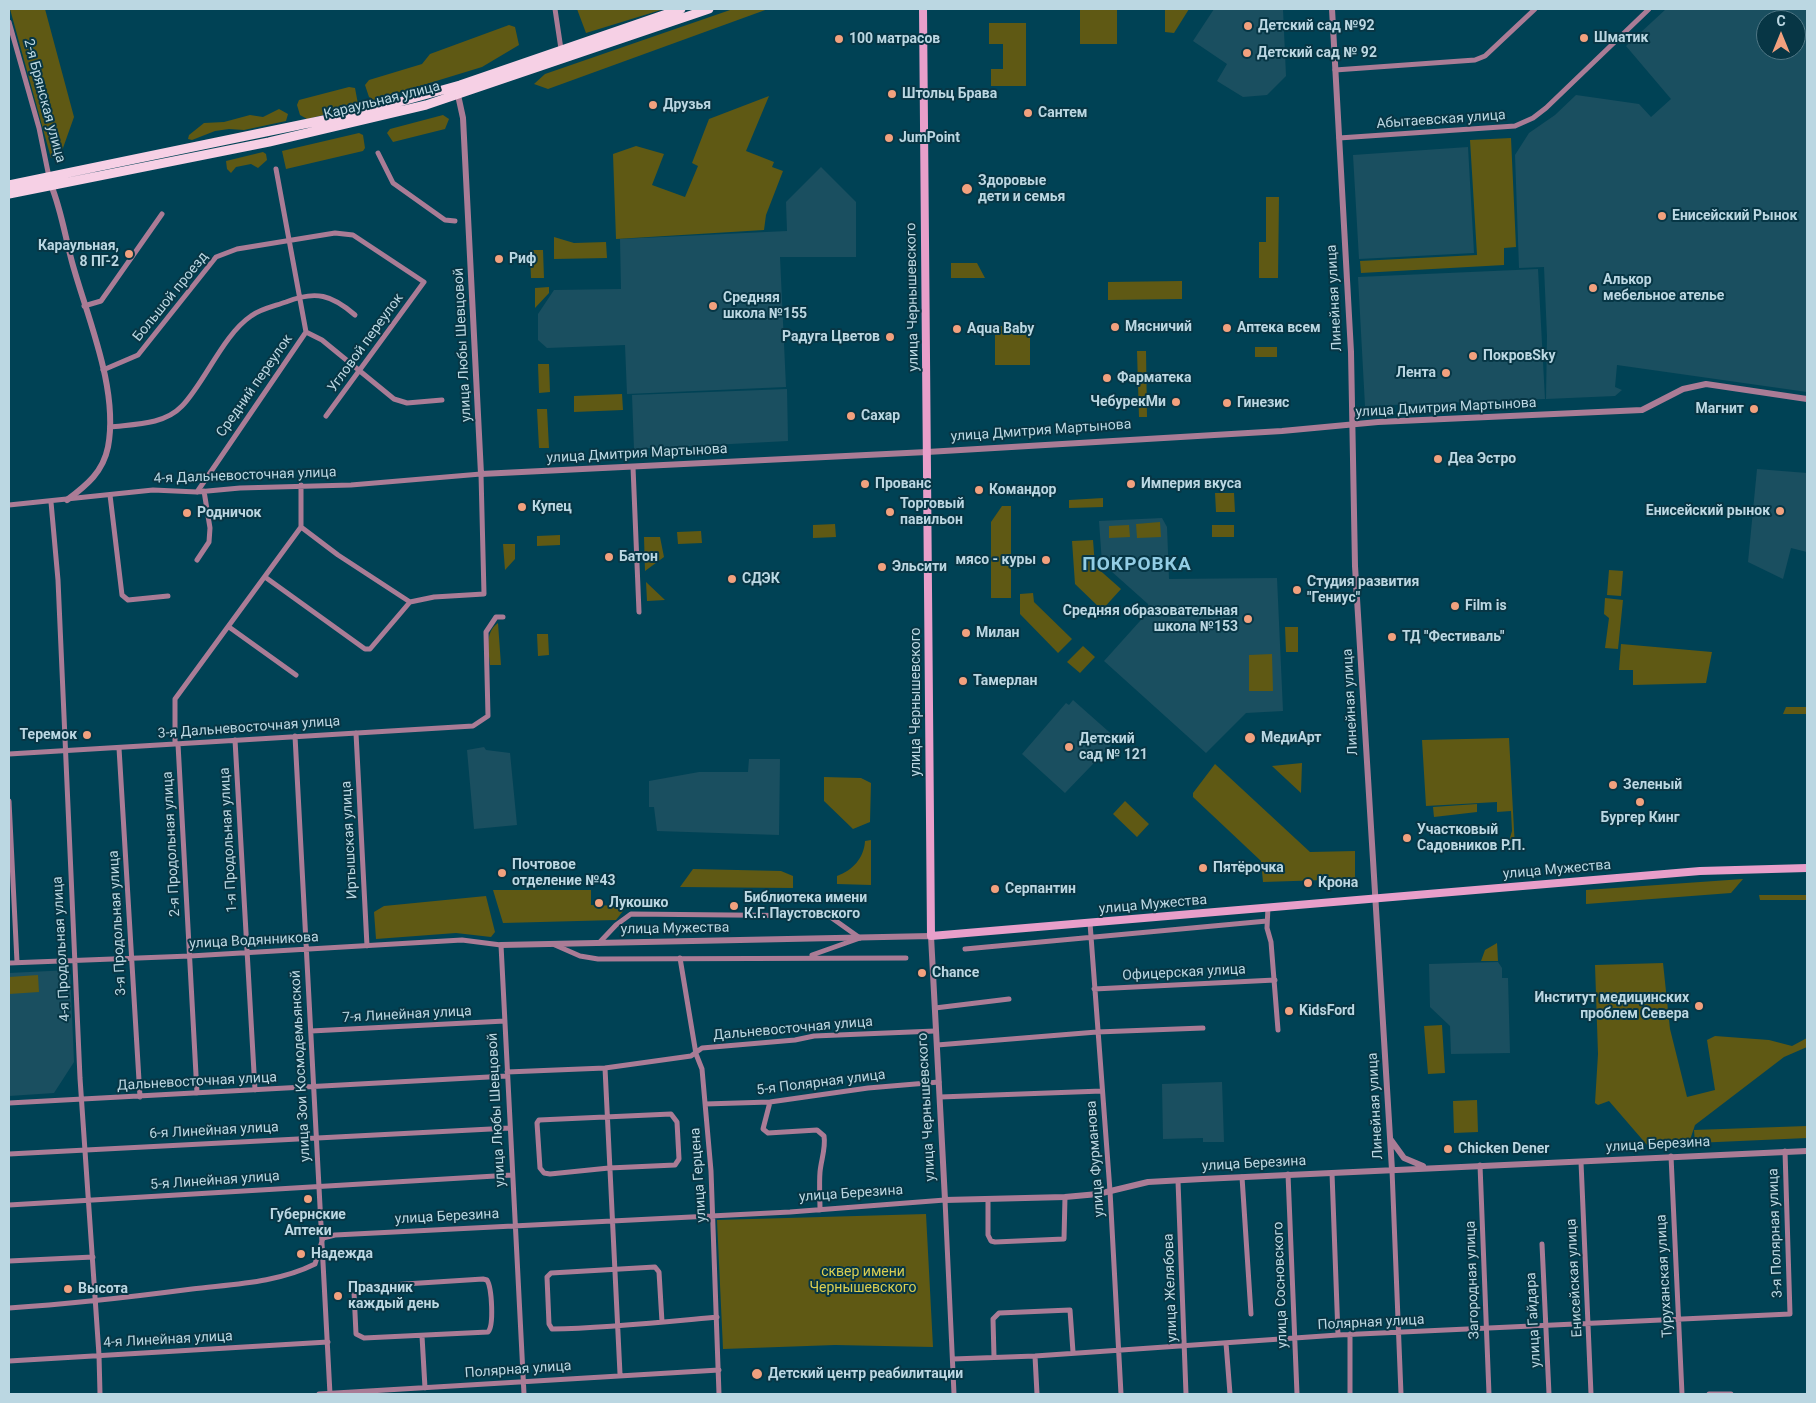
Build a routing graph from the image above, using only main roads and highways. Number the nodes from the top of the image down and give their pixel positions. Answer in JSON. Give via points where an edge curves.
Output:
{"nodes":[{"id":1,"x":681,"y":9,"type":"edge"},
{"id":2,"x":709,"y":9,"type":"edge"},
{"id":3,"x":923,"y":9,"type":"edge"},
{"id":4,"x":50,"y":181,"type":"junction"},
{"id":5,"x":9,"y":184,"type":"edge"},
{"id":6,"x":9,"y":194,"type":"edge"},
{"id":7,"x":1807,"y":868,"type":"edge"},
{"id":8,"x":931,"y":936,"type":"joint"}],
"edges":[{"from":1,"to":4,"type":"main road","name":"Караульная улица","via":[[424,96]]},
{"from":2,"to":4,"type":"main road","name":"Караульная улица","via":[[458,95],[371,119],[114,174]]},
{"from":3,"to":8,"type":"main road","name":"улица Чернышевского"},
{"from":4,"to":5,"type":"main road","name":"2-я Брянская улица"},
{"from":4,"to":6,"type":"main road","name":"2-я Брянская улица"},
{"from":7,"to":8,"type":"main road","name":"улица Мужества","via":[[1700,871]]}]}
